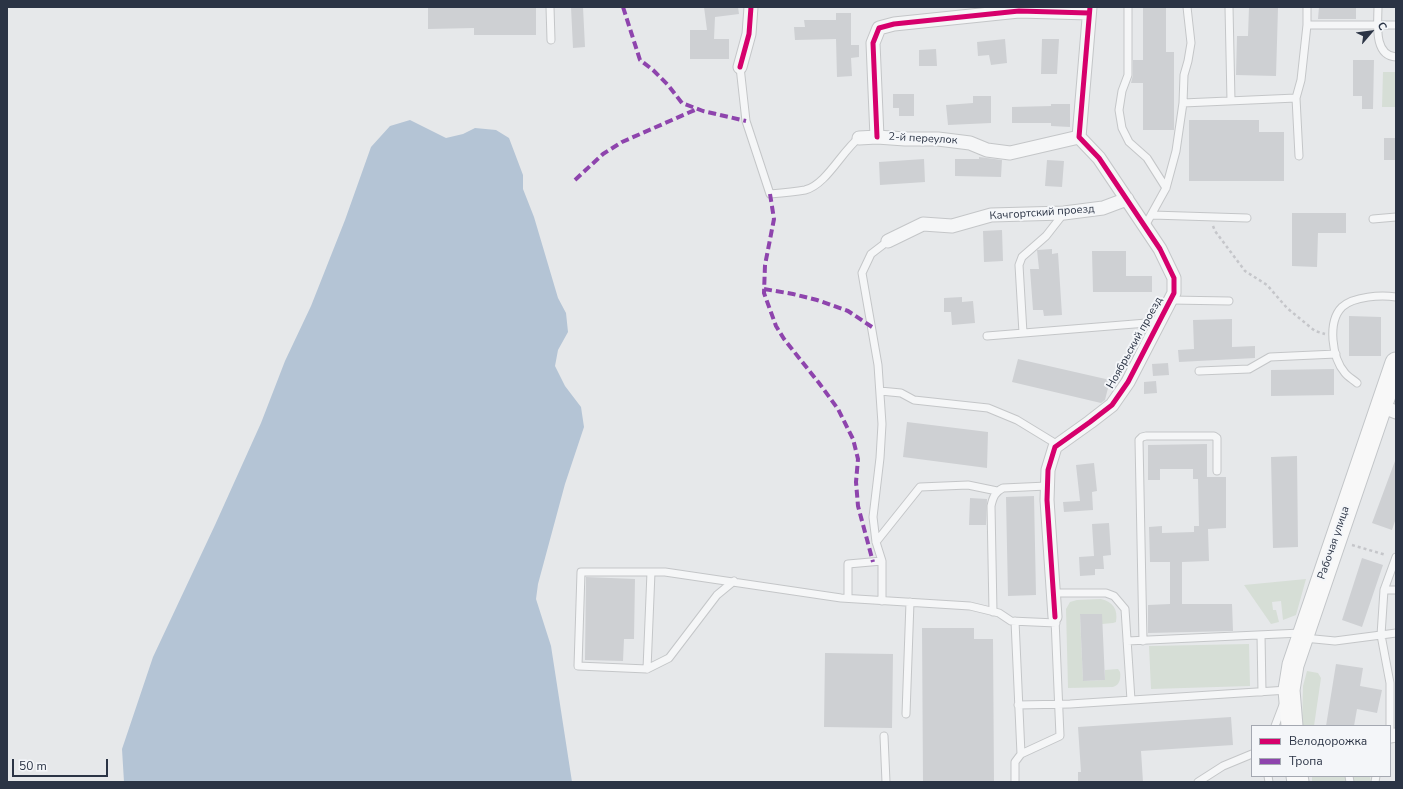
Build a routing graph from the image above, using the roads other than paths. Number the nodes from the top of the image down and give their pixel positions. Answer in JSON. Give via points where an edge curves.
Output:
{"nodes":[{"id":1,"x":550,"y":7,"type":"edge"},
{"id":2,"x":751,"y":7,"type":"edge"},
{"id":3,"x":1128,"y":7,"type":"edge"},
{"id":4,"x":1187,"y":7,"type":"edge"},
{"id":5,"x":1229,"y":7,"type":"edge"},
{"id":6,"x":1307,"y":7,"type":"edge"},
{"id":7,"x":1378,"y":7,"type":"edge"},
{"id":8,"x":1089,"y":10,"type":"edge"},
{"id":9,"x":1307,"y":25,"type":"junction"},
{"id":10,"x":1377,"y":25,"type":"junction"},
{"id":11,"x":1396,"y":25,"type":"edge"},
{"id":12,"x":551,"y":40,"type":"dead end"},
{"id":13,"x":1396,"y":57,"type":"edge"},
{"id":14,"x":740,"y":67,"type":"joint"},
{"id":15,"x":1296,"y":98,"type":"junction"},
{"id":16,"x":1231,"y":101,"type":"junction"},
{"id":17,"x":1182,"y":103,"type":"junction"},
{"id":18,"x":877,"y":137,"type":"junction"},
{"id":19,"x":1079,"y":137,"type":"junction"},
{"id":20,"x":859,"y":138,"type":"joint"},
{"id":21,"x":1299,"y":156,"type":"dead end"},
{"id":22,"x":1166,"y":188,"type":"junction"},
{"id":23,"x":1127,"y":199,"type":"junction"},
{"id":24,"x":1064,"y":214,"type":"junction"},
{"id":25,"x":1396,"y":217,"type":"edge"},
{"id":26,"x":1247,"y":218,"type":"dead end"},
{"id":27,"x":1373,"y":219,"type":"dead end"},
{"id":28,"x":1149,"y":220,"type":"junction"},
{"id":29,"x":888,"y":241,"type":"joint"},
{"id":30,"x":1396,"y":297,"type":"edge"},
{"id":31,"x":1171,"y":300,"type":"junction"},
{"id":32,"x":1229,"y":301,"type":"dead end"},
{"id":33,"x":1159,"y":322,"type":"junction"},
{"id":34,"x":1023,"y":333,"type":"junction"},
{"id":35,"x":987,"y":336,"type":"dead end"},
{"id":36,"x":1336,"y":354,"type":"junction"},
{"id":37,"x":1396,"y":363,"type":"edge"},
{"id":38,"x":1199,"y":371,"type":"dead end"},
{"id":39,"x":1357,"y":383,"type":"dead end"},
{"id":40,"x":880,"y":391,"type":"junction"},
{"id":41,"x":1389,"y":409,"type":"edge"},
{"id":42,"x":1058,"y":445,"type":"junction"},
{"id":43,"x":1217,"y":471,"type":"dead end"},
{"id":44,"x":1047,"y":486,"type":"junction"},
{"id":45,"x":997,"y":491,"type":"junction"},
{"id":46,"x":876,"y":542,"type":"junction"},
{"id":47,"x":1396,"y":558,"type":"edge"},
{"id":48,"x":882,"y":561,"type":"junction"},
{"id":49,"x":651,"y":572,"type":"junction"},
{"id":50,"x":734,"y":582,"type":"junction"},
{"id":51,"x":1384,"y":590,"type":"junction"},
{"id":52,"x":1396,"y":590,"type":"edge"},
{"id":53,"x":1053,"y":593,"type":"junction"},
{"id":54,"x":848,"y":598,"type":"junction"},
{"id":55,"x":882,"y":600,"type":"junction"},
{"id":56,"x":910,"y":602,"type":"junction"},
{"id":57,"x":993,"y":612,"type":"junction"},
{"id":58,"x":1056,"y":620,"type":"junction"},
{"id":59,"x":1015,"y":621,"type":"junction"},
{"id":60,"x":1396,"y":633,"type":"edge"},
{"id":61,"x":1261,"y":635,"type":"junction"},
{"id":62,"x":1381,"y":635,"type":"junction"},
{"id":63,"x":1302,"y":636,"type":"junction"},
{"id":64,"x":1127,"y":641,"type":"junction"},
{"id":65,"x":1144,"y":641,"type":"junction"},
{"id":66,"x":647,"y":669,"type":"junction"},
{"id":67,"x":1289,"y":690,"type":"junction"},
{"id":68,"x":1262,"y":692,"type":"junction"},
{"id":69,"x":1131,"y":700,"type":"junction"},
{"id":70,"x":1059,"y":704,"type":"junction"},
{"id":71,"x":1018,"y":705,"type":"junction"},
{"id":72,"x":906,"y":714,"type":"dead end"},
{"id":73,"x":1275,"y":725,"type":"edge"},
{"id":74,"x":1292,"y":725,"type":"edge"},
{"id":75,"x":1390,"y":725,"type":"edge"},
{"id":76,"x":884,"y":736,"type":"dead end"},
{"id":77,"x":1021,"y":754,"type":"junction"},
{"id":78,"x":1251,"y":754,"type":"edge"},
{"id":79,"x":886,"y":782,"type":"edge"},
{"id":80,"x":1015,"y":782,"type":"edge"},
{"id":81,"x":1198,"y":782,"type":"edge"}],
"edges":[{"from":1,"to":12,"type":"lane"},
{"from":2,"to":14,"type":"street","via":[[749,34]]},
{"from":3,"to":22,"type":"lane","via":[[1128,75],[1119,110],[1122,128],[1130,142],[1147,158]]},
{"from":4,"to":17,"type":"lane","via":[[1191,43],[1184,74]]},
{"from":5,"to":16,"type":"lane"},
{"from":6,"to":9,"type":"lane"},
{"from":7,"to":10,"type":"lane"},
{"from":8,"to":18,"type":"street","via":[[1019,11],[894,24],[879,28],[873,43]]},
{"from":8,"to":19,"type":"street"},
{"from":9,"to":10,"type":"lane"},
{"from":9,"to":15,"type":"lane","via":[[1301,80]]},
{"from":10,"to":11,"type":"lane"},
{"from":10,"to":13,"type":"lane","via":[[1377,36],[1383,50],[1391,57]]},
{"from":14,"to":20,"type":"lane","via":[[746,121],[770,194],[806,190],[833,169],[850,145]]},
{"from":15,"to":16,"type":"lane"},
{"from":15,"to":21,"type":"lane"},
{"from":16,"to":17,"type":"lane"},
{"from":17,"to":22,"type":"lane","via":[[1176,151]]},
{"from":18,"to":19,"type":"street","name":"2-й переулок","via":[[938,139],[970,143],[987,150],[1010,153]]},
{"from":18,"to":20,"type":"street","name":"2-й переулок"},
{"from":19,"to":23,"type":"street","name":"Ноябрьский проезд","via":[[1099,158]]},
{"from":22,"to":28,"type":"lane"},
{"from":23,"to":24,"type":"street","name":"Качгортский проезд","via":[[1102,208]]},
{"from":23,"to":28,"type":"street","name":"Ноябрьский проезд"},
{"from":24,"to":29,"type":"street","name":"Качгортский проезд","via":[[991,215],[952,226],[924,224]]},
{"from":24,"to":34,"type":"lane","via":[[1046,236],[1022,257],[1019,265]]},
{"from":25,"to":27,"type":"lane"},
{"from":26,"to":28,"type":"lane"},
{"from":28,"to":31,"type":"street","name":"Ноябрьский проезд","via":[[1174,278],[1174,294]]},
{"from":29,"to":40,"type":"lane","via":[[871,254],[862,273]]},
{"from":30,"to":36,"type":"lane","via":[[1372,297],[1343,306],[1335,316],[1332,333]]},
{"from":31,"to":32,"type":"lane"},
{"from":31,"to":33,"type":"street","name":"Ноябрьский проезд"},
{"from":33,"to":34,"type":"lane"},
{"from":33,"to":42,"type":"street","name":"Ноябрьский проезд","via":[[1128,382],[1112,405]]},
{"from":34,"to":35,"type":"lane"},
{"from":36,"to":38,"type":"lane","via":[[1270,357],[1249,369]]},
{"from":36,"to":39,"type":"lane","via":[[1345,373]]},
{"from":37,"to":41,"type":"main road","name":"Рабочая улица"},
{"from":40,"to":42,"type":"lane","via":[[901,393],[914,400],[988,408],[1016,420]]},
{"from":40,"to":46,"type":"lane","via":[[882,424],[873,517]]},
{"from":41,"to":63,"type":"main road","name":"Рабочая улица"},
{"from":42,"to":44,"type":"street","via":[[1048,470]]},
{"from":43,"to":65,"type":"lane","via":[[1217,438],[1214,436],[1146,436],[1139,440]]},
{"from":44,"to":45,"type":"lane","via":[[1003,488]]},
{"from":44,"to":53,"type":"street"},
{"from":45,"to":46,"type":"lane","via":[[968,485],[920,487]]},
{"from":45,"to":57,"type":"lane","via":[[991,506]]},
{"from":46,"to":48,"type":"lane"},
{"from":47,"to":51,"type":"lane"},
{"from":48,"to":54,"type":"lane","via":[[848,564]]},
{"from":48,"to":55,"type":"lane"},
{"from":49,"to":50,"type":"lane"},
{"from":49,"to":66,"type":"lane"},
{"from":49,"to":66,"type":"lane","via":[[581,572],[578,666]]},
{"from":50,"to":54,"type":"lane"},
{"from":50,"to":66,"type":"lane","via":[[717,595],[669,658]]},
{"from":51,"to":52,"type":"lane"},
{"from":51,"to":62,"type":"lane"},
{"from":53,"to":58,"type":"street"},
{"from":53,"to":64,"type":"lane","via":[[1106,593],[1114,596],[1125,609]]},
{"from":54,"to":55,"type":"lane"},
{"from":55,"to":56,"type":"lane"},
{"from":56,"to":57,"type":"lane","via":[[970,606]]},
{"from":56,"to":72,"type":"lane"},
{"from":57,"to":59,"type":"lane"},
{"from":58,"to":59,"type":"lane"},
{"from":58,"to":70,"type":"lane"},
{"from":59,"to":71,"type":"lane"},
{"from":60,"to":62,"type":"lane"},
{"from":61,"to":63,"type":"lane"},
{"from":61,"to":65,"type":"lane"},
{"from":61,"to":68,"type":"lane"},
{"from":62,"to":63,"type":"lane","via":[[1335,641]]},
{"from":62,"to":75,"type":"lane","via":[[1390,683]]},
{"from":63,"to":67,"type":"main road","name":"Рабочая улица"},
{"from":64,"to":65,"type":"lane"},
{"from":64,"to":69,"type":"lane"},
{"from":67,"to":68,"type":"lane"},
{"from":67,"to":73,"type":"lane"},
{"from":67,"to":74,"type":"main road","name":"Рабочая улица"},
{"from":68,"to":69,"type":"lane"},
{"from":69,"to":70,"type":"lane"},
{"from":70,"to":71,"type":"lane"},
{"from":70,"to":77,"type":"lane","via":[[1060,736]]},
{"from":71,"to":77,"type":"lane"},
{"from":76,"to":79,"type":"lane"},
{"from":77,"to":80,"type":"lane","via":[[1015,762]]},
{"from":78,"to":81,"type":"lane","via":[[1223,766]]}]}
